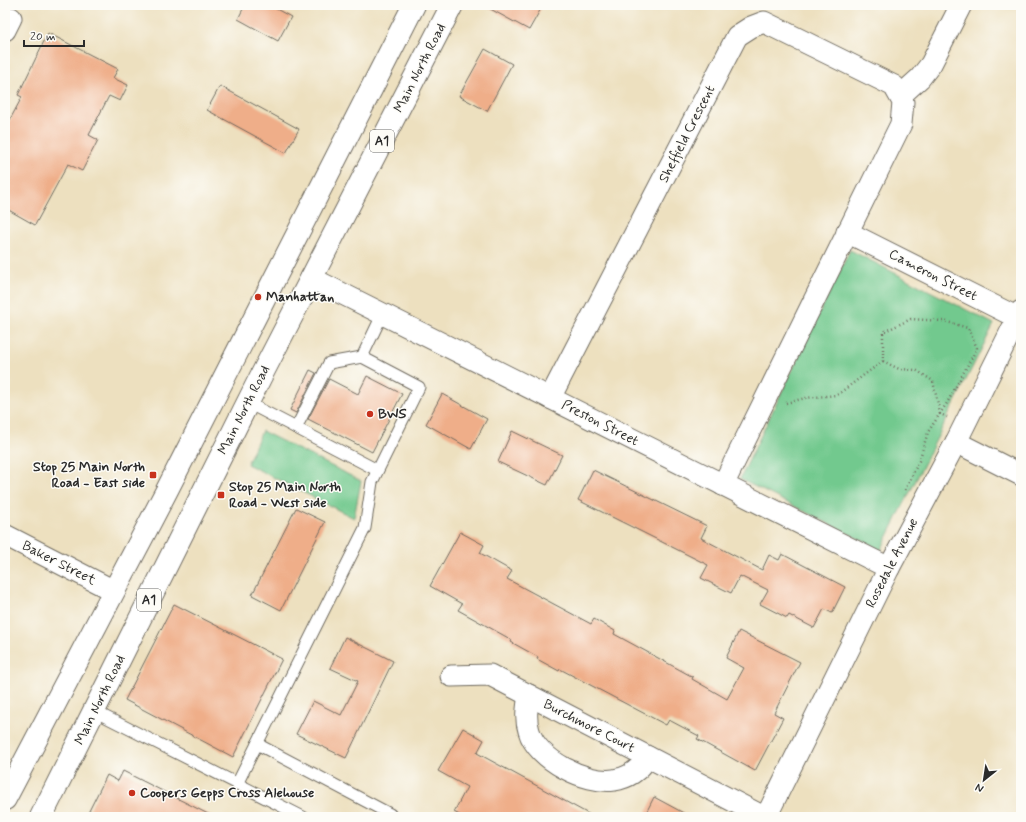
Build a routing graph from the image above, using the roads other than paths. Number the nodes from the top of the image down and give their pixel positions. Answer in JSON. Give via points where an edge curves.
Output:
{"nodes":[{"id":1,"x":414,"y":5,"type":"edge"},
{"id":2,"x":452,"y":5,"type":"edge"},
{"id":3,"x":961,"y":5,"type":"edge"},
{"id":4,"x":900,"y":96,"type":"junction"},
{"id":5,"x":847,"y":232,"type":"junction"},
{"id":6,"x":282,"y":264,"type":"junction"},
{"id":7,"x":311,"y":278,"type":"junction"},
{"id":8,"x":383,"y":314,"type":"junction"},
{"id":9,"x":1019,"y":314,"type":"edge"},
{"id":10,"x":362,"y":357,"type":"junction"},
{"id":11,"x":550,"y":398,"type":"junction"},
{"id":12,"x":248,"y":403,"type":"junction"},
{"id":13,"x":296,"y":428,"type":"junction"},
{"id":14,"x":956,"y":442,"type":"junction"},
{"id":15,"x":377,"y":470,"type":"junction"},
{"id":16,"x":1021,"y":475,"type":"edge"},
{"id":17,"x":724,"y":485,"type":"junction"},
{"id":18,"x":5,"y":535,"type":"edge"},
{"id":19,"x":889,"y":568,"type":"junction"},
{"id":20,"x":114,"y":591,"type":"junction"},
{"id":21,"x":451,"y":676,"type":"dead end"},
{"id":22,"x":529,"y":695,"type":"junction"},
{"id":23,"x":94,"y":712,"type":"junction"},
{"id":24,"x":257,"y":744,"type":"junction"},
{"id":25,"x":648,"y":757,"type":"junction"},
{"id":26,"x":237,"y":784,"type":"junction"},
{"id":27,"x":5,"y":799,"type":"edge"},
{"id":28,"x":297,"y":816,"type":"edge"},
{"id":29,"x":41,"y":817,"type":"edge"},
{"id":30,"x":389,"y":817,"type":"edge"},
{"id":31,"x":765,"y":817,"type":"edge"}],
"edges":[{"from":1,"to":6,"type":"highway","number":"A1"},
{"from":2,"to":7,"type":"highway","name":"Main North Road","number":"A1"},
{"from":3,"to":4,"type":"street","via":[[931,64]]},
{"from":4,"to":5,"type":"street","via":[[903,102],[901,124]]},
{"from":4,"to":11,"type":"street","name":"Sheffield Crescent","via":[[894,86],[764,22],[737,36]]},
{"from":5,"to":9,"type":"street","name":"Cameron Street"},
{"from":5,"to":17,"type":"street"},
{"from":6,"to":7,"type":"highway"},
{"from":6,"to":20,"type":"highway","number":"A1"},
{"from":7,"to":8,"type":"street","name":"Preston Street"},
{"from":7,"to":12,"type":"highway","name":"Main North Road","number":"A1"},
{"from":8,"to":10,"type":"lane"},
{"from":8,"to":11,"type":"street","name":"Preston Street"},
{"from":9,"to":14,"type":"street","name":"Rosedale Avenue"},
{"from":10,"to":13,"type":"lane","via":[[329,363]]},
{"from":10,"to":15,"type":"lane","via":[[419,387]]},
{"from":11,"to":17,"type":"street","name":"Preston Street"},
{"from":12,"to":13,"type":"lane"},
{"from":12,"to":23,"type":"highway","name":"Main North Road","number":"A1"},
{"from":13,"to":15,"type":"lane"},
{"from":14,"to":16,"type":"street"},
{"from":14,"to":19,"type":"street","name":"Rosedale Avenue"},
{"from":15,"to":24,"type":"lane","via":[[372,482],[365,528]]},
{"from":17,"to":19,"type":"street","name":"Preston Street"},
{"from":18,"to":20,"type":"street","name":"Baker Street"},
{"from":19,"to":31,"type":"street","name":"Rosedale Avenue"},
{"from":20,"to":27,"type":"highway","number":"A1"},
{"from":21,"to":22,"type":"street","name":"Burchmore Court","via":[[490,675]]},
{"from":22,"to":25,"type":"street","name":"Burchmore Court"},
{"from":22,"to":25,"type":"street","name":"Burchmore Court","via":[[526,722],[534,743],[542,753],[572,772],[601,781],[615,780],[635,772]]},
{"from":23,"to":26,"type":"lane"},
{"from":23,"to":29,"type":"highway","name":"Main North Road","number":"A1"},
{"from":24,"to":26,"type":"lane"},
{"from":24,"to":30,"type":"lane","via":[[390,814]]},
{"from":25,"to":31,"type":"street","name":"Burchmore Court"},
{"from":26,"to":28,"type":"lane"}]}
